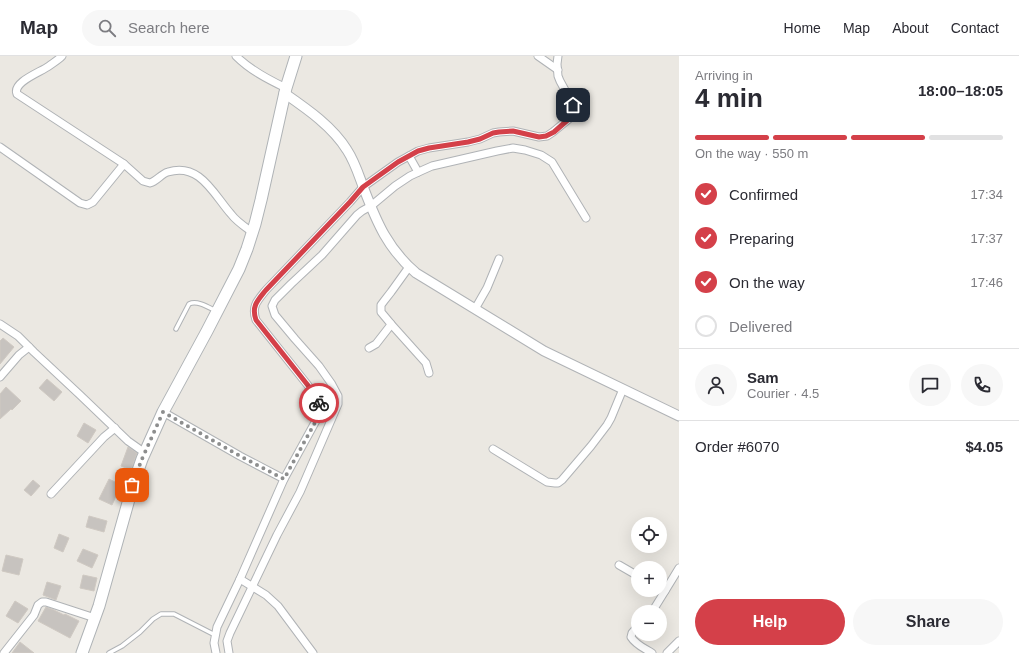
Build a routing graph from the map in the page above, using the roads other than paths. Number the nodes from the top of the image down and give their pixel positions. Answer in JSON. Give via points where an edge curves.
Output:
{"nodes":[{"id":1,"x":62,"y":56,"type":"edge"},
{"id":2,"x":236,"y":56,"type":"edge"},
{"id":3,"x":296,"y":56,"type":"edge"},
{"id":4,"x":538,"y":56,"type":"edge"},
{"id":5,"x":558,"y":56,"type":"edge"},
{"id":6,"x":558,"y":70,"type":"junction"},
{"id":7,"x":285,"y":90,"type":"junction"},
{"id":8,"x":0,"y":147,"type":"edge"},
{"id":9,"x":410,"y":158,"type":"junction"},
{"id":10,"x":124,"y":164,"type":"junction"},
{"id":11,"x":417,"y":171,"type":"junction"},
{"id":12,"x":364,"y":188,"type":"junction"},
{"id":13,"x":370,"y":204,"type":"junction"},
{"id":14,"x":586,"y":218,"type":"dead end"},
{"id":15,"x":252,"y":232,"type":"junction"},
{"id":16,"x":499,"y":259,"type":"dead end"},
{"id":17,"x":409,"y":266,"type":"junction"},
{"id":18,"x":475,"y":309,"type":"junction"},
{"id":19,"x":217,"y":312,"type":"junction"},
{"id":20,"x":0,"y":324,"type":"edge"},
{"id":21,"x":391,"y":324,"type":"junction"},
{"id":22,"x":176,"y":329,"type":"dead end"},
{"id":23,"x":29,"y":347,"type":"junction"},
{"id":24,"x":369,"y":348,"type":"dead end"},
{"id":25,"x":429,"y":373,"type":"dead end"},
{"id":26,"x":0,"y":377,"type":"edge"},
{"id":27,"x":623,"y":389,"type":"junction"},
{"id":28,"x":163,"y":412,"type":"junction"},
{"id":29,"x":679,"y":416,"type":"edge"},
{"id":30,"x":115,"y":428,"type":"junction"},
{"id":31,"x":493,"y":449,"type":"dead end"},
{"id":32,"x":144,"y":452,"type":"junction"},
{"id":33,"x":284,"y":479,"type":"junction"},
{"id":34,"x":51,"y":494,"type":"dead end"},
{"id":35,"x":619,"y":565,"type":"dead end"},
{"id":36,"x":679,"y":568,"type":"edge"},
{"id":37,"x":631,"y":572,"type":"edge"},
{"id":38,"x":241,"y":580,"type":"junction"},
{"id":39,"x":667,"y":584,"type":"edge"},
{"id":40,"x":251,"y":586,"type":"junction"},
{"id":41,"x":95,"y":618,"type":"junction"},
{"id":42,"x":215,"y":635,"type":"junction"},
{"id":43,"x":635,"y":641,"type":"edge"},
{"id":44,"x":679,"y":641,"type":"edge"},
{"id":45,"x":85,"y":651,"type":"edge"},
{"id":46,"x":4,"y":653,"type":"edge"},
{"id":47,"x":110,"y":653,"type":"edge"},
{"id":48,"x":216,"y":653,"type":"edge"},
{"id":49,"x":229,"y":653,"type":"edge"},
{"id":50,"x":313,"y":653,"type":"edge"},
{"id":51,"x":652,"y":653,"type":"edge"},
{"id":52,"x":667,"y":653,"type":"edge"}],
"edges":[{"from":1,"to":10,"type":"street","via":[[23,81],[16,89],[17,94]]},
{"from":2,"to":7,"type":"street","via":[[254,71]]},
{"from":3,"to":7,"type":"main road"},
{"from":4,"to":6,"type":"street"},
{"from":5,"to":6,"type":"street"},
{"from":6,"to":9,"type":"street","via":[[573,110],[570,118],[549,135],[539,137],[513,131],[499,132],[468,142],[418,151]]},
{"from":7,"to":12,"type":"street","via":[[337,136],[348,150]]},
{"from":7,"to":15,"type":"main road"},
{"from":8,"to":10,"type":"street","via":[[84,204],[93,202]]},
{"from":9,"to":11,"type":"street"},
{"from":9,"to":12,"type":"street","via":[[398,162]]},
{"from":10,"to":15,"type":"street","via":[[147,183],[154,182],[167,172],[185,171],[195,175],[204,181],[231,215]]},
{"from":11,"to":13,"type":"street"},
{"from":11,"to":14,"type":"street","via":[[497,151],[513,148],[524,150],[541,155],[552,162]]},
{"from":12,"to":13,"type":"street"},
{"from":12,"to":33,"type":"street","via":[[266,290],[254,308],[256,320],[314,393],[320,409]]},
{"from":13,"to":17,"type":"street","via":[[392,248]]},
{"from":13,"to":40,"type":"street","via":[[273,303],[275,315],[331,383],[338,396],[338,404],[300,492]]},
{"from":15,"to":19,"type":"main road","via":[[238,269]]},
{"from":16,"to":18,"type":"street"},
{"from":17,"to":18,"type":"street","via":[[416,273]]},
{"from":17,"to":21,"type":"street","via":[[381,305],[381,312]]},
{"from":18,"to":27,"type":"street","via":[[544,351]]},
{"from":19,"to":22,"type":"lane","via":[[197,303],[189,304]]},
{"from":19,"to":28,"type":"main road"},
{"from":20,"to":23,"type":"street"},
{"from":21,"to":24,"type":"street","via":[[376,344]]},
{"from":21,"to":25,"type":"street","via":[[424,360]]},
{"from":23,"to":26,"type":"street"},
{"from":23,"to":30,"type":"street"},
{"from":27,"to":29,"type":"street"},
{"from":27,"to":31,"type":"street","via":[[607,425],[558,483],[547,482]]},
{"from":28,"to":32,"type":"main road"},
{"from":28,"to":33,"type":"street"},
{"from":30,"to":32,"type":"street"},
{"from":30,"to":34,"type":"street"},
{"from":32,"to":41,"type":"main road"},
{"from":33,"to":38,"type":"street"},
{"from":35,"to":37,"type":"street"},
{"from":36,"to":39,"type":"street"},
{"from":38,"to":40,"type":"street"},
{"from":38,"to":42,"type":"street"},
{"from":40,"to":49,"type":"street","via":[[228,637]]},
{"from":40,"to":50,"type":"street","via":[[278,606]]},
{"from":41,"to":45,"type":"main road"},
{"from":41,"to":46,"type":"street","via":[[42,602]]},
{"from":42,"to":47,"type":"lane","via":[[174,614],[161,614]]},
{"from":42,"to":48,"type":"street"},
{"from":43,"to":51,"type":"street"},
{"from":44,"to":52,"type":"street"}]}
